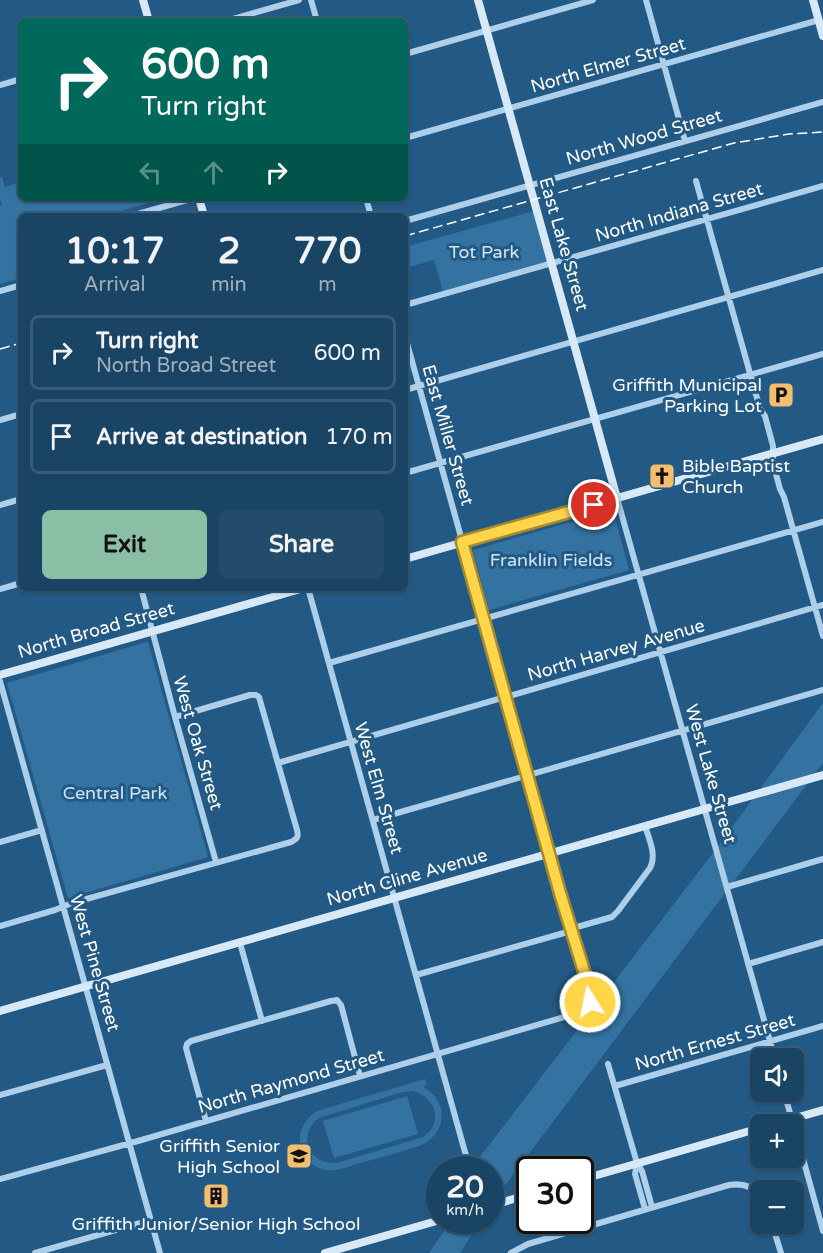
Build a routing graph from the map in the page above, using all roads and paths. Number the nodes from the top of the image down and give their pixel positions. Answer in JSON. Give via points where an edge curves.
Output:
{"nodes":[{"id":1,"x":143,"y":0,"type":"edge"},
{"id":2,"x":299,"y":0,"type":"edge"},
{"id":3,"x":311,"y":0,"type":"edge"},
{"id":4,"x":478,"y":0,"type":"edge"},
{"id":5,"x":593,"y":0,"type":"edge"},
{"id":6,"x":646,"y":0,"type":"edge"},
{"id":7,"x":813,"y":0,"type":"edge"},
{"id":8,"x":148,"y":18,"type":"edge"},
{"id":9,"x":236,"y":18,"type":"edge"},
{"id":10,"x":316,"y":18,"type":"edge"},
{"id":11,"x":819,"y":20,"type":"junction"},
{"id":12,"x":487,"y":31,"type":"junction"},
{"id":13,"x":823,"y":36,"type":"edge"},
{"id":14,"x":408,"y":53,"type":"edge"},
{"id":15,"x":664,"y":64,"type":"junction"},
{"id":16,"x":18,"y":80,"type":"edge"},
{"id":17,"x":0,"y":85,"type":"edge"},
{"id":18,"x":823,"y":102,"type":"edge"},
{"id":19,"x":508,"y":108,"type":"junction"},
{"id":20,"x":408,"y":137,"type":"edge"},
{"id":21,"x":685,"y":141,"type":"junction"},
{"id":22,"x":696,"y":181,"type":"dead end"},
{"id":23,"x":530,"y":185,"type":"junction"},
{"id":24,"x":823,"y":186,"type":"edge"},
{"id":25,"x":185,"y":201,"type":"edge"},
{"id":26,"x":141,"y":213,"type":"edge"},
{"id":27,"x":408,"y":220,"type":"edge"},
{"id":28,"x":707,"y":220,"type":"junction"},
{"id":29,"x":552,"y":264,"type":"junction"},
{"id":30,"x":823,"y":270,"type":"edge"},
{"id":31,"x":18,"y":286,"type":"edge"},
{"id":32,"x":0,"y":291,"type":"edge"},
{"id":33,"x":728,"y":297,"type":"junction"},
{"id":34,"x":408,"y":305,"type":"edge"},
{"id":35,"x":574,"y":341,"type":"junction"},
{"id":36,"x":408,"y":347,"type":"edge"},
{"id":37,"x":823,"y":354,"type":"edge"},
{"id":38,"x":750,"y":375,"type":"junction"},
{"id":39,"x":419,"y":386,"type":"junction"},
{"id":40,"x":408,"y":389,"type":"edge"},
{"id":41,"x":18,"y":415,"type":"edge"},
{"id":42,"x":596,"y":419,"type":"junction"},
{"id":43,"x":0,"y":420,"type":"edge"},
{"id":44,"x":823,"y":439,"type":"edge"},
{"id":45,"x":773,"y":453,"type":"junction"},
{"id":46,"x":440,"y":463,"type":"junction"},
{"id":47,"x":408,"y":472,"type":"edge"},
{"id":48,"x":617,"y":498,"type":"junction"},
{"id":49,"x":18,"y":500,"type":"edge"},
{"id":50,"x":0,"y":505,"type":"edge"},
{"id":51,"x":823,"y":522,"type":"edge"},
{"id":52,"x":794,"y":530,"type":"junction"},
{"id":53,"x":462,"y":542,"type":"junction"},
{"id":54,"x":408,"y":558,"type":"edge"},
{"id":55,"x":639,"y":574,"type":"junction"},
{"id":56,"x":18,"y":584,"type":"edge"},
{"id":57,"x":0,"y":589,"type":"edge"},
{"id":58,"x":142,"y":591,"type":"edge"},
{"id":59,"x":295,"y":591,"type":"edge"},
{"id":60,"x":307,"y":591,"type":"edge"},
{"id":61,"x":823,"y":606,"type":"edge"},
{"id":62,"x":815,"y":608,"type":"junction"},
{"id":63,"x":484,"y":619,"type":"junction"},
{"id":64,"x":152,"y":631,"type":"junction"},
{"id":65,"x":823,"y":636,"type":"edge"},
{"id":66,"x":661,"y":653,"type":"junction"},
{"id":67,"x":329,"y":663,"type":"junction"},
{"id":68,"x":0,"y":675,"type":"edge"},
{"id":69,"x":0,"y":681,"type":"edge"},
{"id":70,"x":823,"y":690,"type":"edge"},
{"id":71,"x":506,"y":697,"type":"junction"},
{"id":72,"x":175,"y":717,"type":"junction"},
{"id":73,"x":683,"y":731,"type":"junction"},
{"id":74,"x":351,"y":742,"type":"junction"},
{"id":75,"x":278,"y":763,"type":"junction"},
{"id":76,"x":823,"y":775,"type":"edge"},
{"id":77,"x":528,"y":776,"type":"junction"},
{"id":78,"x":704,"y":809,"type":"junction"},
{"id":79,"x":373,"y":820,"type":"junction"},
{"id":80,"x":645,"y":826,"type":"junction"},
{"id":81,"x":42,"y":830,"type":"junction"},
{"id":82,"x":0,"y":842,"type":"edge"},
{"id":83,"x":549,"y":853,"type":"junction"},
{"id":84,"x":823,"y":859,"type":"edge"},
{"id":85,"x":216,"y":862,"type":"junction"},
{"id":86,"x":727,"y":887,"type":"junction"},
{"id":87,"x":395,"y":898,"type":"junction"},
{"id":88,"x":63,"y":907,"type":"junction"},
{"id":89,"x":0,"y":926,"type":"edge"},
{"id":90,"x":572,"y":929,"type":"junction"},
{"id":91,"x":823,"y":942,"type":"edge"},
{"id":92,"x":240,"y":943,"type":"junction"},
{"id":93,"x":748,"y":964,"type":"junction"},
{"id":94,"x":416,"y":975,"type":"junction"},
{"id":95,"x":86,"y":987,"type":"junction"},
{"id":96,"x":588,"y":1006,"type":"joint"},
{"id":97,"x":0,"y":1011,"type":"edge"},
{"id":98,"x":262,"y":1021,"type":"junction"},
{"id":99,"x":823,"y":1026,"type":"edge"},
{"id":100,"x":770,"y":1041,"type":"junction"},
{"id":101,"x":772,"y":1048,"type":"edge"},
{"id":102,"x":438,"y":1053,"type":"junction"},
{"id":103,"x":608,"y":1064,"type":"dead end"},
{"id":104,"x":107,"y":1065,"type":"junction"},
{"id":105,"x":360,"y":1076,"type":"junction"},
{"id":106,"x":615,"y":1086,"type":"junction"},
{"id":107,"x":0,"y":1095,"type":"edge"},
{"id":108,"x":823,"y":1110,"type":"edge"},
{"id":109,"x":804,"y":1118,"type":"edge"},
{"id":110,"x":206,"y":1121,"type":"junction"},
{"id":111,"x":750,"y":1131,"type":"edge"},
{"id":112,"x":129,"y":1143,"type":"junction"},
{"id":113,"x":466,"y":1156,"type":"edge"},
{"id":114,"x":637,"y":1163,"type":"junction"},
{"id":115,"x":804,"y":1164,"type":"edge"},
{"id":116,"x":594,"y":1176,"type":"edge"},
{"id":117,"x":0,"y":1179,"type":"edge"},
{"id":118,"x":750,"y":1187,"type":"edge"},
{"id":119,"x":823,"y":1194,"type":"edge"},
{"id":120,"x":813,"y":1197,"type":"junction"},
{"id":121,"x":652,"y":1207,"type":"junction"},
{"id":122,"x":645,"y":1209,"type":"junction"},
{"id":123,"x":151,"y":1220,"type":"junction"},
{"id":124,"x":426,"y":1224,"type":"edge"},
{"id":125,"x":823,"y":1232,"type":"edge"},
{"id":126,"x":775,"y":1234,"type":"edge"},
{"id":127,"x":780,"y":1252,"type":"edge"},
{"id":128,"x":35,"y":1253,"type":"edge"},
{"id":129,"x":160,"y":1253,"type":"edge"},
{"id":130,"x":325,"y":1253,"type":"edge"},
{"id":131,"x":512,"y":1253,"type":"edge"},
{"id":132,"x":772,"y":1253,"type":"edge"}],
"edges":[{"from":1,"to":8,"type":"street"},
{"from":2,"to":9,"type":"street"},
{"from":3,"to":10,"type":"street"},
{"from":4,"to":12,"type":"street","name":"East Lake Street"},
{"from":5,"to":12,"type":"street"},
{"from":6,"to":15,"type":"street"},
{"from":7,"to":11,"type":"street"},
{"from":11,"to":13,"type":"street"},
{"from":11,"to":15,"type":"street","name":"North Elmer Street"},
{"from":12,"to":14,"type":"street"},
{"from":12,"to":19,"type":"street","name":"East Lake Street"},
{"from":15,"to":19,"type":"street","name":"North Elmer Street"},
{"from":15,"to":21,"type":"street"},
{"from":16,"to":17,"type":"street"},
{"from":18,"to":21,"type":"street","name":"North Wood Street"},
{"from":19,"to":20,"type":"street","name":"North Elmer Street"},
{"from":19,"to":23,"type":"street","name":"East Lake Street"},
{"from":21,"to":23,"type":"street","name":"North Wood Street"},
{"from":22,"to":28,"type":"street"},
{"from":23,"to":27,"type":"street","name":"North Wood Street"},
{"from":23,"to":29,"type":"street","name":"East Lake Street"},
{"from":24,"to":28,"type":"street","name":"North Indiana Street"},
{"from":25,"to":26,"type":"street"},
{"from":28,"to":29,"type":"street","name":"North Indiana Street"},
{"from":28,"to":33,"type":"street"},
{"from":29,"to":34,"type":"street","name":"North Indiana Street"},
{"from":29,"to":35,"type":"street","name":"East Lake Street"},
{"from":30,"to":33,"type":"street"},
{"from":31,"to":32,"type":"street"},
{"from":33,"to":35,"type":"street"},
{"from":33,"to":38,"type":"street"},
{"from":35,"to":39,"type":"street"},
{"from":35,"to":42,"type":"street","name":"East Lake Street"},
{"from":36,"to":39,"type":"street","name":"East Miller Street"},
{"from":37,"to":38,"type":"street"},
{"from":38,"to":42,"type":"street"},
{"from":38,"to":45,"type":"street"},
{"from":39,"to":40,"type":"street"},
{"from":39,"to":46,"type":"street","name":"East Miller Street"},
{"from":41,"to":43,"type":"street"},
{"from":42,"to":46,"type":"street"},
{"from":42,"to":48,"type":"street","name":"East Lake Street"},
{"from":44,"to":45,"type":"street"},
{"from":45,"to":48,"type":"street"},
{"from":45,"to":52,"type":"street","via":[[772,463]]},
{"from":46,"to":47,"type":"street"},
{"from":46,"to":53,"type":"street","name":"East Miller Street"},
{"from":48,"to":53,"type":"street"},
{"from":48,"to":55,"type":"street","name":"West Lake Street"},
{"from":49,"to":50,"type":"street"},
{"from":51,"to":52,"type":"street"},
{"from":52,"to":55,"type":"street"},
{"from":52,"to":62,"type":"street"},
{"from":53,"to":54,"type":"street"},
{"from":53,"to":63,"type":"street","name":"East Miller Street"},
{"from":55,"to":63,"type":"street"},
{"from":55,"to":66,"type":"street","name":"West Lake Street"},
{"from":56,"to":57,"type":"street"},
{"from":58,"to":64,"type":"street","name":"West Oak Street"},
{"from":59,"to":64,"type":"street","name":"North Broad Street"},
{"from":60,"to":67,"type":"street","name":"West Elm Street"},
{"from":61,"to":62,"type":"street","name":"North Harvey Avenue"},
{"from":62,"to":65,"type":"street"},
{"from":62,"to":66,"type":"street","name":"North Harvey Avenue"},
{"from":63,"to":67,"type":"street"},
{"from":63,"to":71,"type":"street","name":"East Miller Street"},
{"from":64,"to":68,"type":"street","name":"North Broad Street"},
{"from":64,"to":72,"type":"street","name":"West Oak Street"},
{"from":66,"to":71,"type":"street","name":"North Harvey Avenue"},
{"from":66,"to":73,"type":"street","name":"West Lake Street"},
{"from":67,"to":74,"type":"street","name":"West Elm Street"},
{"from":69,"to":81,"type":"street","name":"West Pine Street"},
{"from":70,"to":73,"type":"street"},
{"from":71,"to":74,"type":"street","name":"North Harvey Avenue"},
{"from":71,"to":77,"type":"street","name":"East Miller Street"},
{"from":72,"to":75,"type":"street","via":[[256,695]]},
{"from":72,"to":85,"type":"street","name":"West Oak Street"},
{"from":73,"to":77,"type":"street"},
{"from":73,"to":78,"type":"street","name":"West Lake Street"},
{"from":74,"to":75,"type":"street","name":"North Harvey Avenue"},
{"from":74,"to":79,"type":"street","name":"West Elm Street"},
{"from":75,"to":85,"type":"street","via":[[298,836],[291,842]]},
{"from":76,"to":78,"type":"street","name":"North Cline Avenue"},
{"from":77,"to":79,"type":"street"},
{"from":77,"to":83,"type":"street","name":"East Miller Street"},
{"from":78,"to":80,"type":"street","name":"North Cline Avenue"},
{"from":78,"to":86,"type":"street","name":"West Lake Street"},
{"from":79,"to":87,"type":"street","name":"West Elm Street"},
{"from":80,"to":83,"type":"street","name":"North Cline Avenue"},
{"from":80,"to":90,"type":"street","via":[[654,857],[650,868],[614,916]]},
{"from":81,"to":82,"type":"street"},
{"from":81,"to":88,"type":"street","name":"West Pine Street"},
{"from":83,"to":87,"type":"street","name":"North Cline Avenue"},
{"from":83,"to":90,"type":"street","name":"East Miller Street"},
{"from":84,"to":86,"type":"street"},
{"from":85,"to":88,"type":"street"},
{"from":86,"to":93,"type":"street","name":"West Lake Street"},
{"from":87,"to":92,"type":"street","name":"North Cline Avenue"},
{"from":87,"to":94,"type":"street","name":"West Elm Street"},
{"from":88,"to":89,"type":"street"},
{"from":88,"to":95,"type":"street","name":"West Pine Street"},
{"from":90,"to":94,"type":"street"},
{"from":90,"to":96,"type":"street","name":"East Miller Street","via":[[589,991]]},
{"from":91,"to":93,"type":"street"},
{"from":92,"to":95,"type":"street","name":"North Cline Avenue"},
{"from":92,"to":98,"type":"street"},
{"from":93,"to":100,"type":"street","name":"West Lake Street"},
{"from":94,"to":102,"type":"street","name":"West Elm Street"},
{"from":95,"to":97,"type":"street","name":"North Cline Avenue"},
{"from":95,"to":104,"type":"street","name":"West Pine Street"},
{"from":96,"to":102,"type":"street","name":"North Raymond Street","via":[[585,1011]]},
{"from":98,"to":105,"type":"street","via":[[337,1000]]},
{"from":98,"to":110,"type":"street","via":[[187,1044]]},
{"from":99,"to":100,"type":"street","name":"North Ernest Street"},
{"from":100,"to":101,"type":"street","name":"West Lake Street"},
{"from":100,"to":106,"type":"street","name":"North Ernest Street"},
{"from":102,"to":105,"type":"street","name":"North Raymond Street"},
{"from":102,"to":113,"type":"street","name":"West Elm Street"},
{"from":103,"to":106,"type":"street"},
{"from":104,"to":107,"type":"street"},
{"from":104,"to":112,"type":"street","name":"West Pine Street"},
{"from":105,"to":110,"type":"street","name":"North Raymond Street"},
{"from":106,"to":114,"type":"street"},
{"from":108,"to":109,"type":"street"},
{"from":110,"to":112,"type":"street","name":"North Raymond Street"},
{"from":111,"to":114,"type":"street"},
{"from":112,"to":117,"type":"street","name":"North Raymond Street"},
{"from":112,"to":123,"type":"street","name":"West Pine Street"},
{"from":114,"to":116,"type":"street"},
{"from":114,"to":121,"type":"street"},
{"from":114,"to":122,"type":"street","via":[[635,1174]]},
{"from":115,"to":120,"type":"street"},
{"from":118,"to":121,"type":"street","via":[[734,1185]]},
{"from":119,"to":120,"type":"street"},
{"from":120,"to":125,"type":"street"},
{"from":121,"to":122,"type":"street"},
{"from":122,"to":131,"type":"street","via":[[528,1244]]},
{"from":123,"to":128,"type":"street"},
{"from":123,"to":129,"type":"street","name":"West Pine Street"},
{"from":124,"to":130,"type":"street"},
{"from":126,"to":127,"type":"street"},
{"from":127,"to":132,"type":"street"}]}
